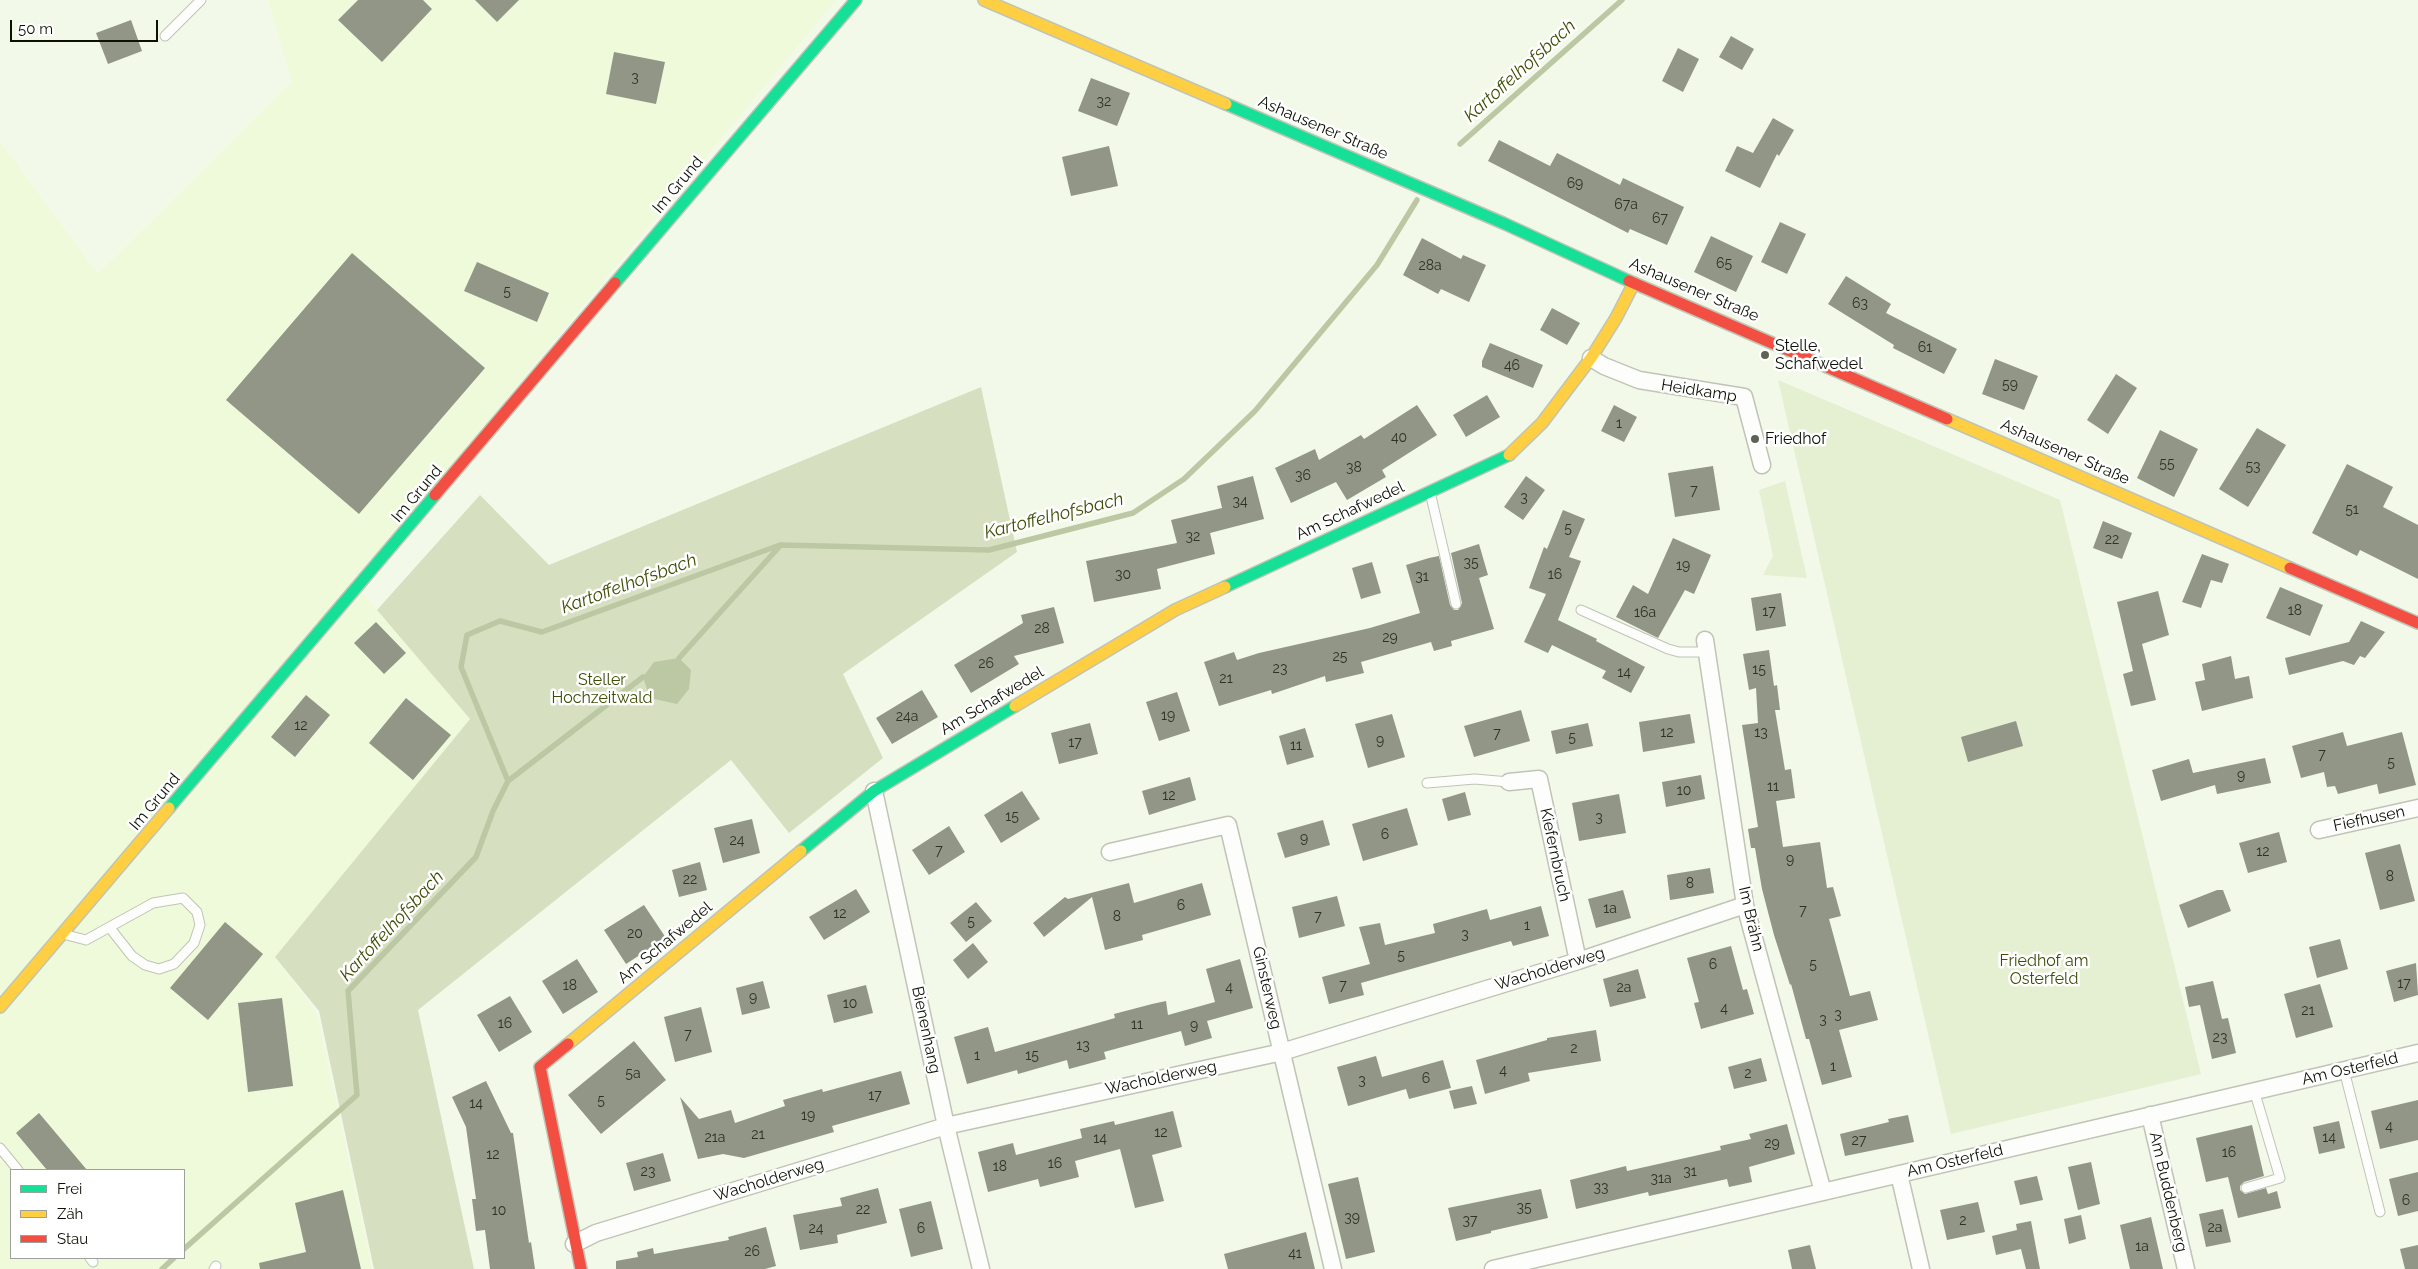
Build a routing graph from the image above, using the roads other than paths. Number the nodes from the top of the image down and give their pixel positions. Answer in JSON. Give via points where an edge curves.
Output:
{"nodes":[{"id":1,"x":201,"y":0,"type":"edge"},
{"id":2,"x":856,"y":0,"type":"edge"},
{"id":3,"x":984,"y":0,"type":"edge"},
{"id":4,"x":165,"y":36,"type":"dead end"},
{"id":5,"x":1634,"y":283,"type":"junction"},
{"id":6,"x":1591,"y":358,"type":"junction"},
{"id":7,"x":1762,"y":465,"type":"dead end"},
{"id":8,"x":1430,"y":492,"type":"junction"},
{"id":9,"x":1456,"y":604,"type":"dead end"},
{"id":10,"x":1581,"y":610,"type":"dead end"},
{"id":11,"x":2418,"y":623,"type":"edge"},
{"id":12,"x":1706,"y":646,"type":"joint"},
{"id":13,"x":1509,"y":782,"type":"joint"},
{"id":14,"x":1426,"y":783,"type":"dead end"},
{"id":15,"x":874,"y":790,"type":"junction"},
{"id":16,"x":2418,"y":808,"type":"edge"},
{"id":17,"x":2319,"y":830,"type":"dead end"},
{"id":18,"x":1110,"y":852,"type":"dead end"},
{"id":19,"x":1745,"y":906,"type":"junction"},
{"id":20,"x":110,"y":928,"type":"junction"},
{"id":21,"x":63,"y":934,"type":"junction"},
{"id":22,"x":1578,"y":961,"type":"junction"},
{"id":23,"x":0,"y":1007,"type":"edge"},
{"id":24,"x":1282,"y":1052,"type":"junction"},
{"id":25,"x":2418,"y":1053,"type":"edge"},
{"id":26,"x":2344,"y":1070,"type":"junction"},
{"id":27,"x":2254,"y":1090,"type":"junction"},
{"id":28,"x":2150,"y":1115,"type":"junction"},
{"id":29,"x":946,"y":1126,"type":"junction"},
{"id":30,"x":0,"y":1148,"type":"edge"},
{"id":31,"x":17,"y":1169,"type":"edge"},
{"id":32,"x":1899,"y":1174,"type":"junction"},
{"id":33,"x":2246,"y":1188,"type":"dead end"},
{"id":34,"x":1824,"y":1192,"type":"junction"},
{"id":35,"x":2380,"y":1212,"type":"dead end"},
{"id":36,"x":574,"y":1244,"type":"junction"},
{"id":37,"x":581,"y":1269,"type":"edge"},
{"id":38,"x":981,"y":1269,"type":"edge"},
{"id":39,"x":1333,"y":1269,"type":"edge"},
{"id":40,"x":1493,"y":1269,"type":"edge"},
{"id":41,"x":1921,"y":1269,"type":"edge"},
{"id":42,"x":2186,"y":1269,"type":"edge"}],
"edges":[{"from":1,"to":4,"type":"lane"},
{"from":2,"to":21,"type":"street","name":"Im Grund"},
{"from":3,"to":5,"type":"street","name":"Ashausener Straße","via":[[1504,223]]},
{"from":5,"to":6,"type":"street","name":"Am Schafwedel"},
{"from":5,"to":11,"type":"street","name":"Ashausener Straße"},
{"from":6,"to":7,"type":"street","name":"Heidkamp","via":[[1639,380],[1744,397]]},
{"from":6,"to":8,"type":"street","name":"Am Schafwedel","via":[[1542,423],[1508,456]]},
{"from":8,"to":9,"type":"lane"},
{"from":8,"to":15,"type":"street","name":"Am Schafwedel","via":[[1175,610]]},
{"from":10,"to":12,"type":"lane","via":[[1668,649],[1679,652]]},
{"from":12,"to":19,"type":"street","name":"Im Brähn"},
{"from":13,"to":14,"type":"lane","via":[[1475,779]]},
{"from":13,"to":22,"type":"street","name":"Kiefernbruch","via":[[1539,779]]},
{"from":15,"to":29,"type":"street","name":"Bienenhang"},
{"from":15,"to":36,"type":"street","name":"Am Schafwedel","via":[[540,1067]]},
{"from":16,"to":17,"type":"street","name":"Fiefhusen"},
{"from":18,"to":24,"type":"street","name":"Ginsterweg","via":[[1228,825]]},
{"from":19,"to":22,"type":"street","name":"Wacholderweg"},
{"from":19,"to":34,"type":"street","name":"Im Brähn"},
{"from":20,"to":20,"type":"lane","via":[[153,902],[183,898],[197,912],[200,926],[194,943],[174,964],[159,969],[132,956]]},
{"from":20,"to":21,"type":"lane","via":[[86,940]]},
{"from":21,"to":23,"type":"street","name":"Im Grund"},
{"from":22,"to":24,"type":"street","name":"Wacholderweg"},
{"from":24,"to":29,"type":"street","name":"Wacholderweg"},
{"from":24,"to":39,"type":"street","name":"Ginsterweg"},
{"from":25,"to":26,"type":"street","name":"Am Osterfeld"},
{"from":26,"to":27,"type":"street","name":"Am Osterfeld"},
{"from":26,"to":35,"type":"lane"},
{"from":27,"to":28,"type":"street","name":"Am Osterfeld"},
{"from":27,"to":33,"type":"lane","via":[[2280,1178]]},
{"from":28,"to":32,"type":"street","name":"Am Osterfeld"},
{"from":28,"to":42,"type":"street","name":"Am Buddenberg"},
{"from":29,"to":36,"type":"street","name":"Wacholderweg","via":[[596,1233]]},
{"from":29,"to":38,"type":"street","name":"Bienenhang"},
{"from":30,"to":31,"type":"lane"},
{"from":32,"to":34,"type":"street","name":"Am Osterfeld"},
{"from":32,"to":41,"type":"street"},
{"from":34,"to":40,"type":"street","name":"Am Osterfeld"},
{"from":36,"to":37,"type":"street","name":"Am Schafwedel"}]}
